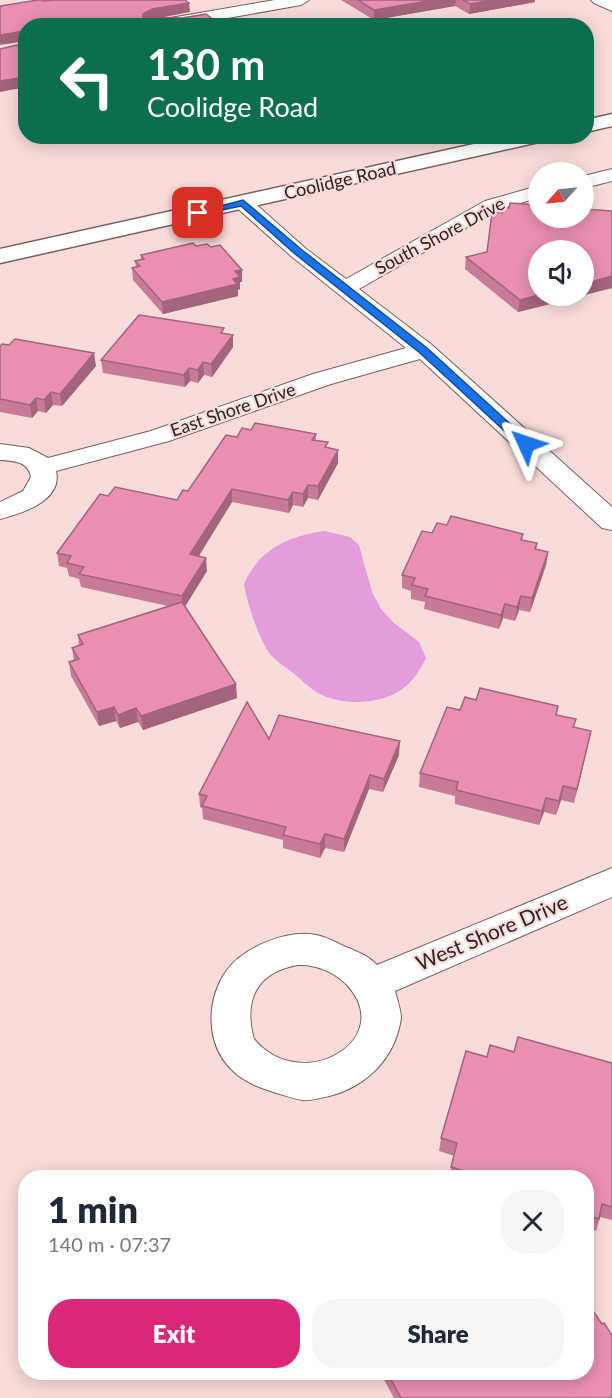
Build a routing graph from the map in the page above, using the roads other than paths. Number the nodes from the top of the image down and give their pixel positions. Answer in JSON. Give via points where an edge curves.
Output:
{"nodes":[{"id":1,"x":302,"y":0,"type":"edge"},
{"id":2,"x":599,"y":0,"type":"edge"},
{"id":3,"x":283,"y":1,"type":"edge"},
{"id":4,"x":612,"y":6,"type":"edge"},
{"id":5,"x":195,"y":18,"type":"edge"},
{"id":6,"x":612,"y":120,"type":"edge"},
{"id":7,"x":594,"y":124,"type":"edge"},
{"id":8,"x":504,"y":144,"type":"edge"},
{"id":9,"x":612,"y":175,"type":"edge"},
{"id":10,"x":594,"y":180,"type":"edge"},
{"id":11,"x":528,"y":195,"type":"edge"},
{"id":12,"x":243,"y":203,"type":"junction"},
{"id":13,"x":0,"y":256,"type":"edge"},
{"id":14,"x":345,"y":288,"type":"junction"},
{"id":15,"x":424,"y":350,"type":"junction"},
{"id":16,"x":0,"y":452,"type":"edge"},
{"id":17,"x":43,"y":467,"type":"junction"},
{"id":18,"x":0,"y":512,"type":"edge"},
{"id":19,"x":612,"y":522,"type":"edge"},
{"id":20,"x":612,"y":882,"type":"edge"},
{"id":21,"x":372,"y":984,"type":"dead end"}],
"edges":[{"from":1,"to":3,"type":"street"},
{"from":2,"to":4,"type":"street"},
{"from":3,"to":5,"type":"street"},
{"from":6,"to":7,"type":"street"},
{"from":8,"to":12,"type":"street","name":"Coolidge Road"},
{"from":9,"to":10,"type":"street"},
{"from":11,"to":14,"type":"street","name":"South Shore Drive","via":[[492,205]]},
{"from":12,"to":13,"type":"street","name":"Coolidge Road"},
{"from":12,"to":14,"type":"street"},
{"from":14,"to":15,"type":"street"},
{"from":15,"to":17,"type":"street","name":"East Shore Drive","via":[[322,379],[160,436]]},
{"from":15,"to":19,"type":"street"},
{"from":16,"to":17,"type":"street","via":[[23,454]]},
{"from":17,"to":18,"type":"street","via":[[43,488],[34,498]]},
{"from":20,"to":21,"type":"street","name":"West Shore Drive"}]}
